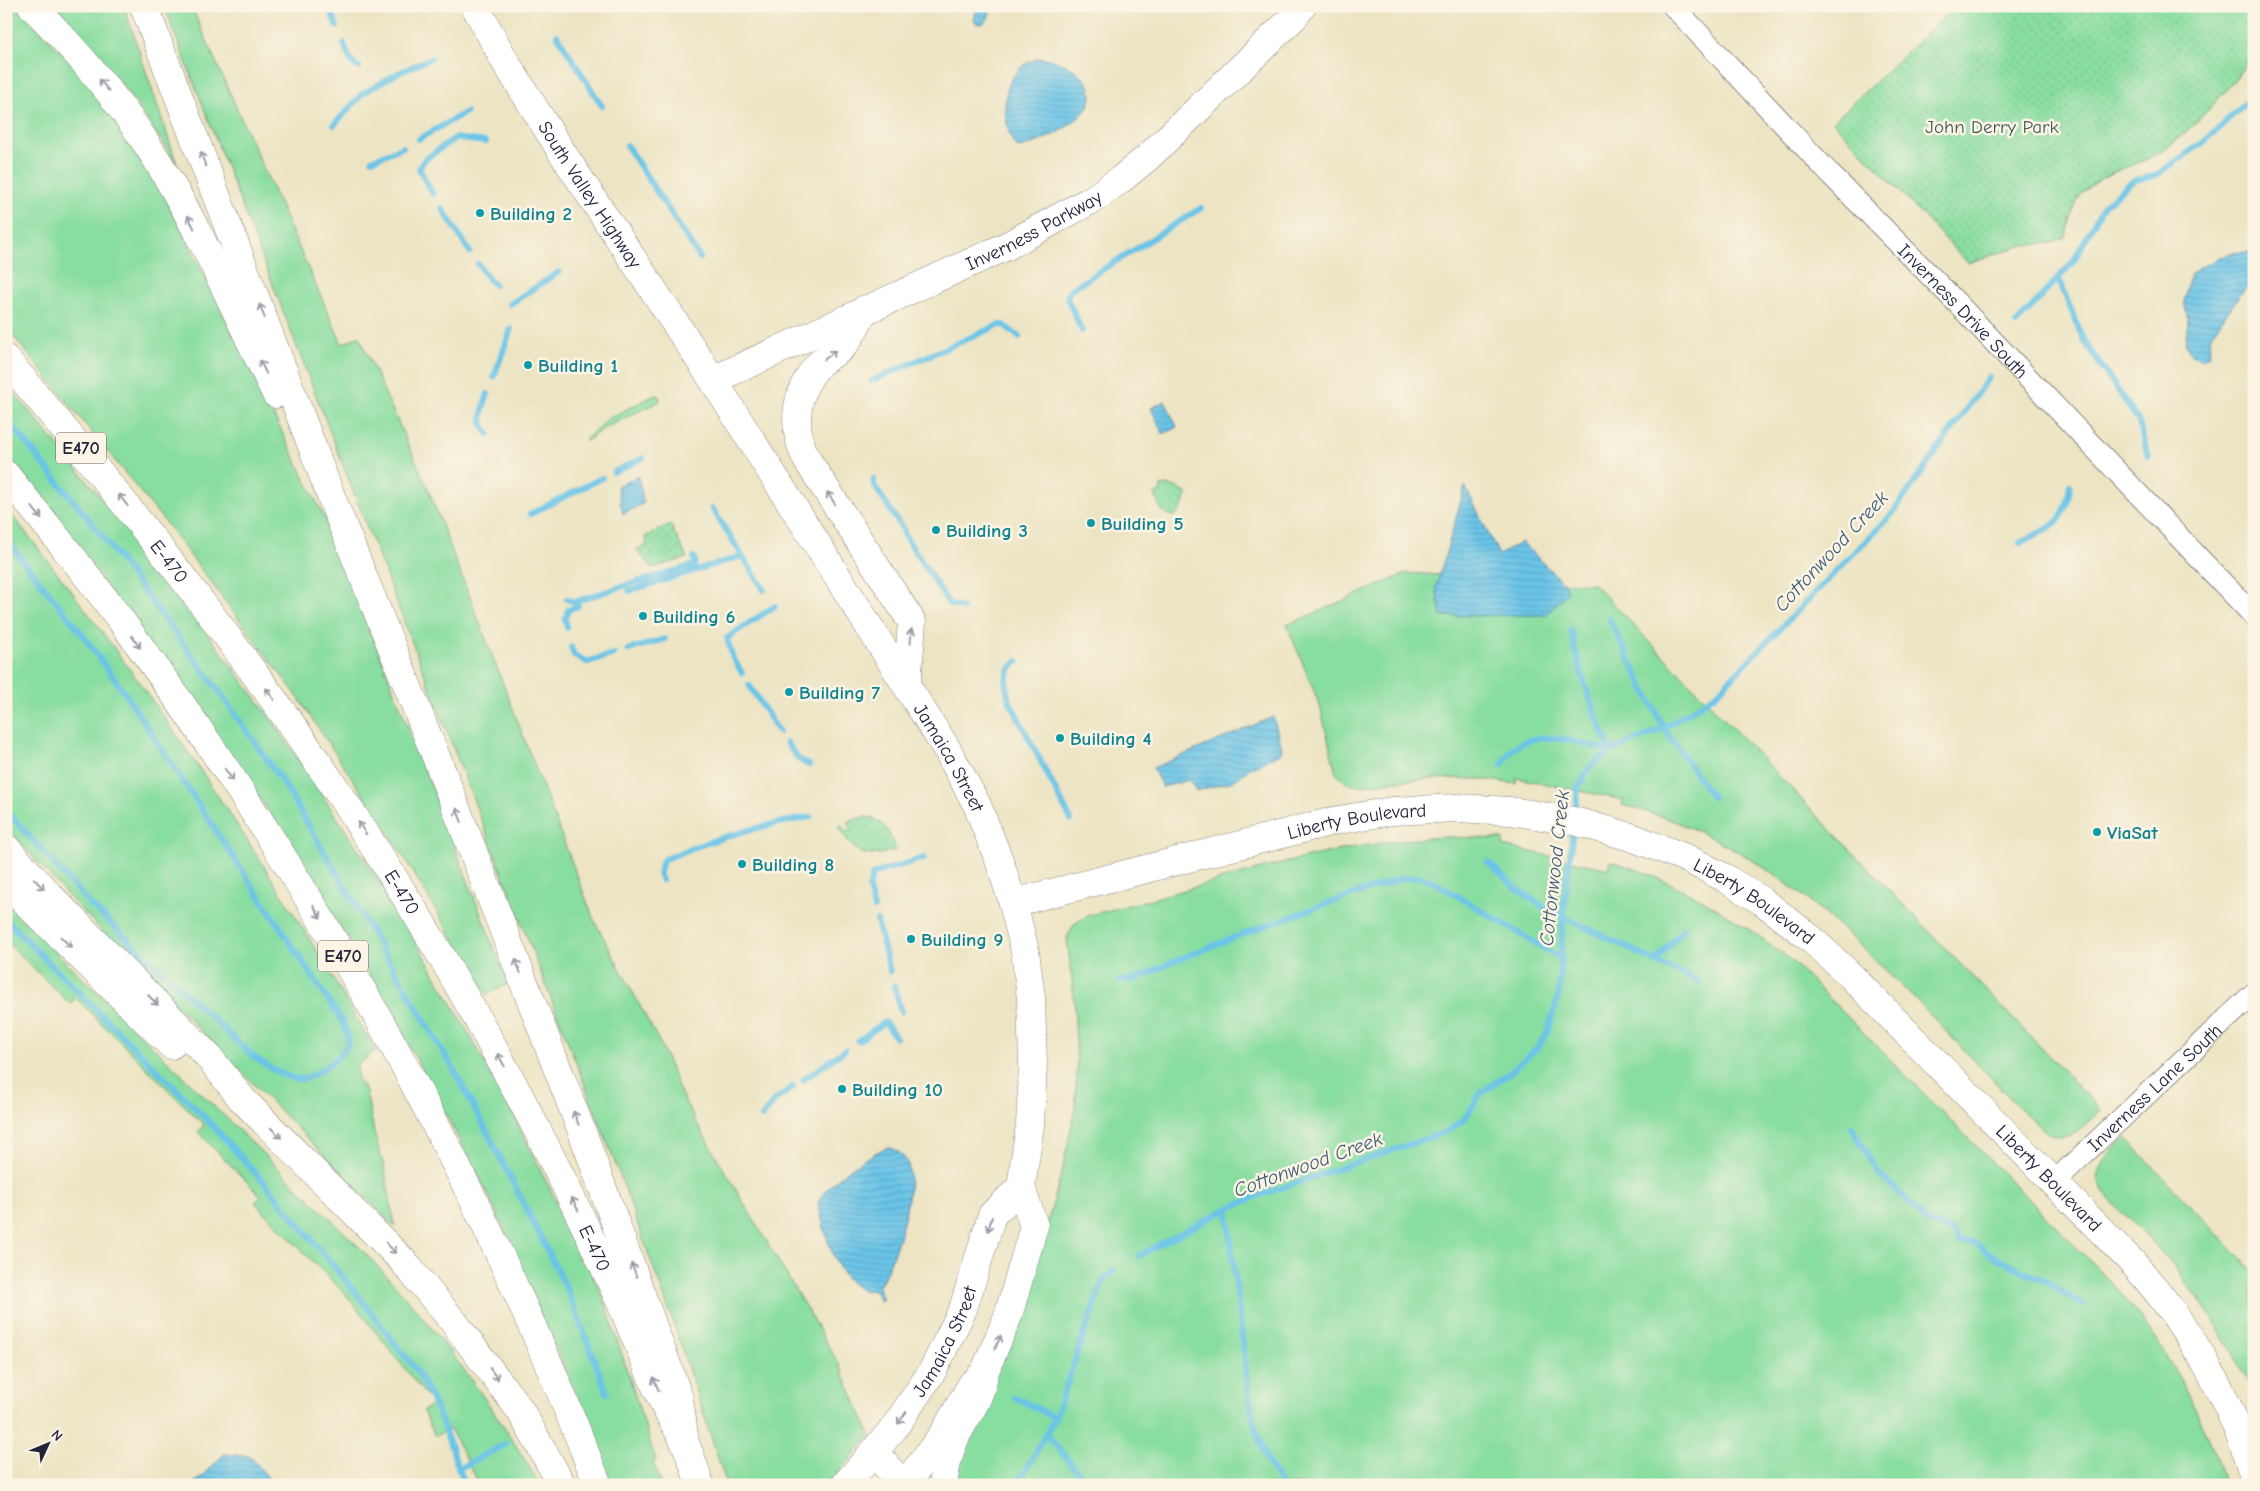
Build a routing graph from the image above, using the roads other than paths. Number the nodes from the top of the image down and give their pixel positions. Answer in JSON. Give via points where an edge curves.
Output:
{"nodes":[{"id":1,"x":32,"y":6,"type":"edge"},
{"id":2,"x":144,"y":6,"type":"edge"},
{"id":3,"x":475,"y":6,"type":"edge"},
{"id":4,"x":1302,"y":6,"type":"edge"},
{"id":5,"x":1673,"y":6,"type":"edge"},
{"id":6,"x":865,"y":309,"type":"junction"},
{"id":7,"x":6,"y":359,"type":"edge"},
{"id":8,"x":713,"y":380,"type":"junction"},
{"id":9,"x":6,"y":475,"type":"edge"},
{"id":10,"x":334,"y":504,"type":"junction"},
{"id":11,"x":2254,"y":616,"type":"edge"},
{"id":12,"x":907,"y":685,"type":"junction"},
{"id":13,"x":6,"y":848,"type":"edge"},
{"id":14,"x":6,"y":883,"type":"edge"},
{"id":15,"x":1013,"y":903,"type":"junction"},
{"id":16,"x":2254,"y":993,"type":"edge"},
{"id":17,"x":242,"y":1099,"type":"junction"},
{"id":18,"x":2054,"y":1182,"type":"junction"},
{"id":19,"x":1020,"y":1187,"type":"junction"},
{"id":20,"x":984,"y":1373,"type":"junction"},
{"id":21,"x":685,"y":1444,"type":"junction"},
{"id":22,"x":875,"y":1453,"type":"junction"},
{"id":23,"x":2254,"y":1478,"type":"edge"},
{"id":24,"x":562,"y":1485,"type":"edge"},
{"id":25,"x":598,"y":1485,"type":"edge"},
{"id":26,"x":700,"y":1485,"type":"edge"},
{"id":27,"x":845,"y":1485,"type":"edge"},
{"id":28,"x":904,"y":1485,"type":"edge"},
{"id":29,"x":943,"y":1485,"type":"edge"}],
"edges":[{"from":10,"to":1,"type":"main road","one_way":true,"via":[[163,170],[102,83]]},
{"from":10,"to":2,"type":"main road","one_way":true},
{"from":3,"to":8,"type":"main road","name":"South Valley Highway","via":[[510,70],[565,157]]},
{"from":4,"to":6,"type":"main road","name":"Inverness Parkway","via":[[1163,142],[1106,190],[1026,236]]},
{"from":5,"to":11,"type":"street","name":"Inverness Drive South"},
{"from":6,"to":8,"type":"main road","name":"Inverness Parkway"},
{"from":12,"to":6,"type":"main road","one_way":true,"via":[[912,622],[807,460],[797,431],[798,405],[807,382],[824,360],[842,346]]},
{"from":21,"to":7,"type":"main road","name":"E-470","number":"E470","one_way":true,"via":[[662,1400],[595,1246],[516,1088],[401,890],[329,779],[241,655],[116,490]]},
{"from":8,"to":12,"type":"main road","name":"Jamaica Street"},
{"from":9,"to":25,"type":"main road","number":"E470","one_way":true,"via":[[100,593],[182,705],[339,950],[470,1190],[521,1300]]},
{"from":21,"to":10,"type":"main road","one_way":true,"via":[[679,1398],[651,1316],[439,764]]},
{"from":12,"to":15,"type":"main road","name":"Jamaica Street","via":[[970,791],[1000,860]]},
{"from":13,"to":17,"type":"main road","one_way":true,"via":[[208,1056]]},
{"from":14,"to":17,"type":"main road","one_way":true,"via":[[195,1069]]},
{"from":15,"to":18,"type":"main road","name":"Liberty Boulevard","via":[[1350,818],[1432,808],[1510,811],[1569,820],[1617,832],[1701,865],[1753,895],[1798,928],[1852,977]]},
{"from":15,"to":19,"type":"main road","name":"Jamaica Street","via":[[1027,964],[1032,1031],[1032,1102]]},
{"from":16,"to":18,"type":"street","name":"Inverness Lane South"},
{"from":17,"to":24,"type":"main road","one_way":true,"via":[[395,1253],[453,1321],[520,1410]]},
{"from":18,"to":23,"type":"main road","name":"Liberty Boulevard","via":[[2141,1272],[2183,1327],[2226,1403]]},
{"from":20,"to":19,"type":"main road","name":"Jamaica Street","one_way":true,"via":[[1008,1316],[1034,1226]]},
{"from":19,"to":22,"type":"main road","name":"Jamaica Street","one_way":true,"via":[[992,1215],[974,1278],[947,1345],[920,1392]]},
{"from":20,"to":28,"type":"main road","name":"Jamaica Street","via":[[972,1384],[944,1433]]},
{"from":20,"to":29,"type":"main road","via":[[983,1388],[946,1463]]},
{"from":21,"to":26,"type":"main road","name":"E-470","number":"E470"},
{"from":22,"to":27,"type":"main road","name":"Jamaica Street"},
{"from":22,"to":28,"type":"main road"}]}
